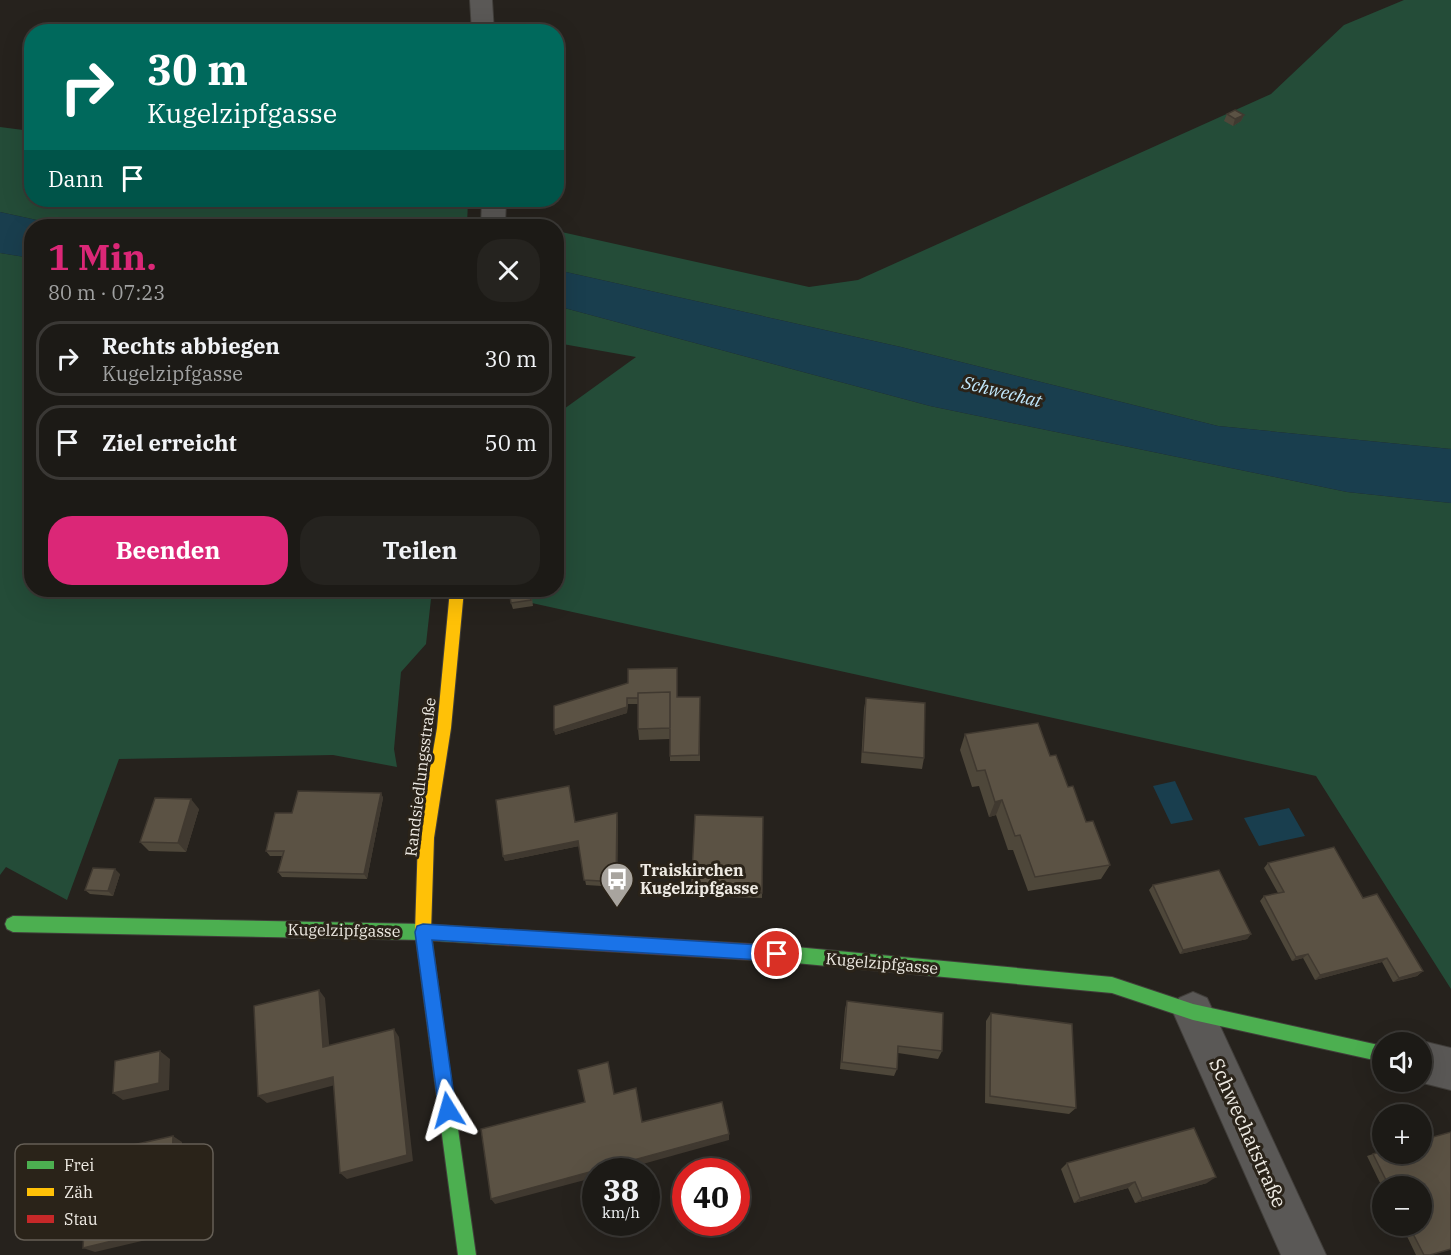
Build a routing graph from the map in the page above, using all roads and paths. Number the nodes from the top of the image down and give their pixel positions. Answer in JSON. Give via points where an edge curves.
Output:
{"nodes":[{"id":1,"x":481,"y":0,"type":"edge"},
{"id":2,"x":482,"y":24,"type":"edge"},
{"id":3,"x":456,"y":597,"type":"edge"},
{"id":4,"x":13,"y":924,"type":"dead end"},
{"id":5,"x":423,"y":932,"type":"junction"},
{"id":6,"x":1193,"y":1012,"type":"junction"},
{"id":7,"x":1372,"y":1052,"type":"edge"},
{"id":8,"x":1432,"y":1064,"type":"edge"},
{"id":9,"x":1451,"y":1069,"type":"edge"},
{"id":10,"x":467,"y":1255,"type":"edge"},
{"id":11,"x":1304,"y":1255,"type":"edge"}],
"edges":[{"from":1,"to":2,"type":"street"},
{"from":3,"to":5,"type":"street","name":"Randsiedlungsstraße","via":[[444,728],[426,838]]},
{"from":4,"to":5,"type":"street","name":"Kugelzipfgasse"},
{"from":5,"to":6,"type":"street","name":"Kugelzipfgasse","via":[[801,955],[1112,985]]},
{"from":5,"to":10,"type":"street","name":"Randsiedlungsstraße"},
{"from":6,"to":7,"type":"street","name":"Kugelzipfgasse"},
{"from":6,"to":11,"type":"street","name":"Schwechatstraße"},
{"from":8,"to":9,"type":"street"}]}
